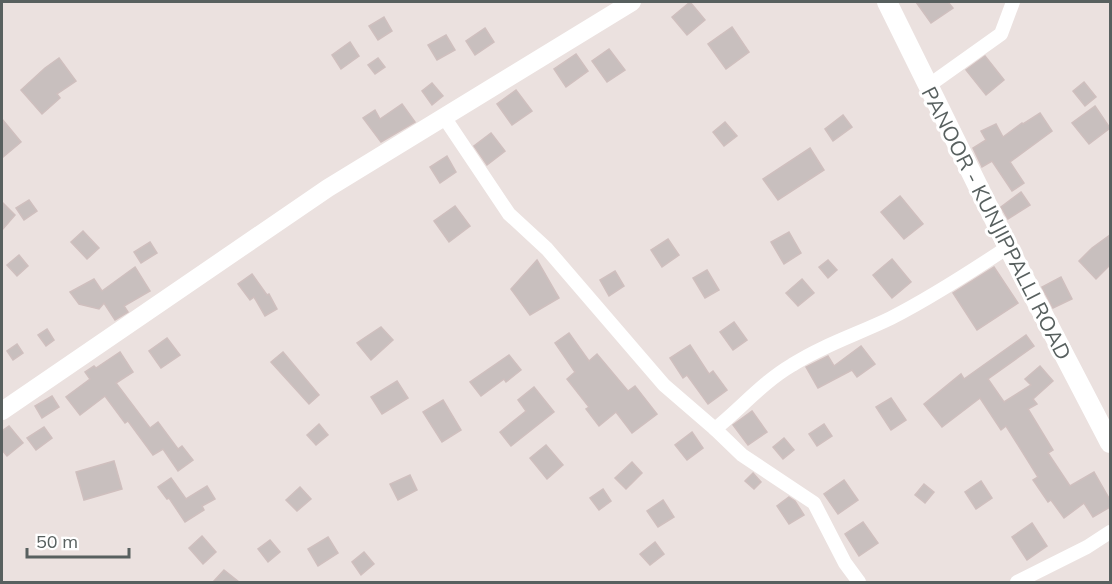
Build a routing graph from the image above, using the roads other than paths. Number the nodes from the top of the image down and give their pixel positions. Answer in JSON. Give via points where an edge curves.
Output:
{"nodes":[{"id":1,"x":632,"y":2,"type":"edge"},
{"id":2,"x":887,"y":2,"type":"edge"},
{"id":3,"x":1013,"y":2,"type":"edge"},
{"id":4,"x":928,"y":86,"type":"junction"},
{"id":5,"x":444,"y":117,"type":"junction"},
{"id":6,"x":1008,"y":247,"type":"junction"},
{"id":7,"x":2,"y":411,"type":"edge"},
{"id":8,"x":715,"y":429,"type":"junction"},
{"id":9,"x":1107,"y":429,"type":"edge"},
{"id":10,"x":1110,"y":532,"type":"edge"},
{"id":11,"x":859,"y":582,"type":"edge"},
{"id":12,"x":1017,"y":582,"type":"edge"}],
"edges":[{"from":1,"to":5,"type":"street"},
{"from":2,"to":4,"type":"main road","name":"PANOOR - KUNJIPPALLI ROAD"},
{"from":3,"to":4,"type":"street","via":[[1001,34]]},
{"from":4,"to":6,"type":"main road","name":"PANOOR - KUNJIPPALLI ROAD"},
{"from":5,"to":7,"type":"street","via":[[328,188]]},
{"from":5,"to":8,"type":"street","via":[[509,214],[547,249],[664,385]]},
{"from":6,"to":8,"type":"street","via":[[946,288],[791,365]]},
{"from":6,"to":9,"type":"main road","name":"PANOOR - KUNJIPPALLI ROAD"},
{"from":8,"to":11,"type":"street","via":[[742,455],[814,503]]},
{"from":10,"to":12,"type":"street"}]}
